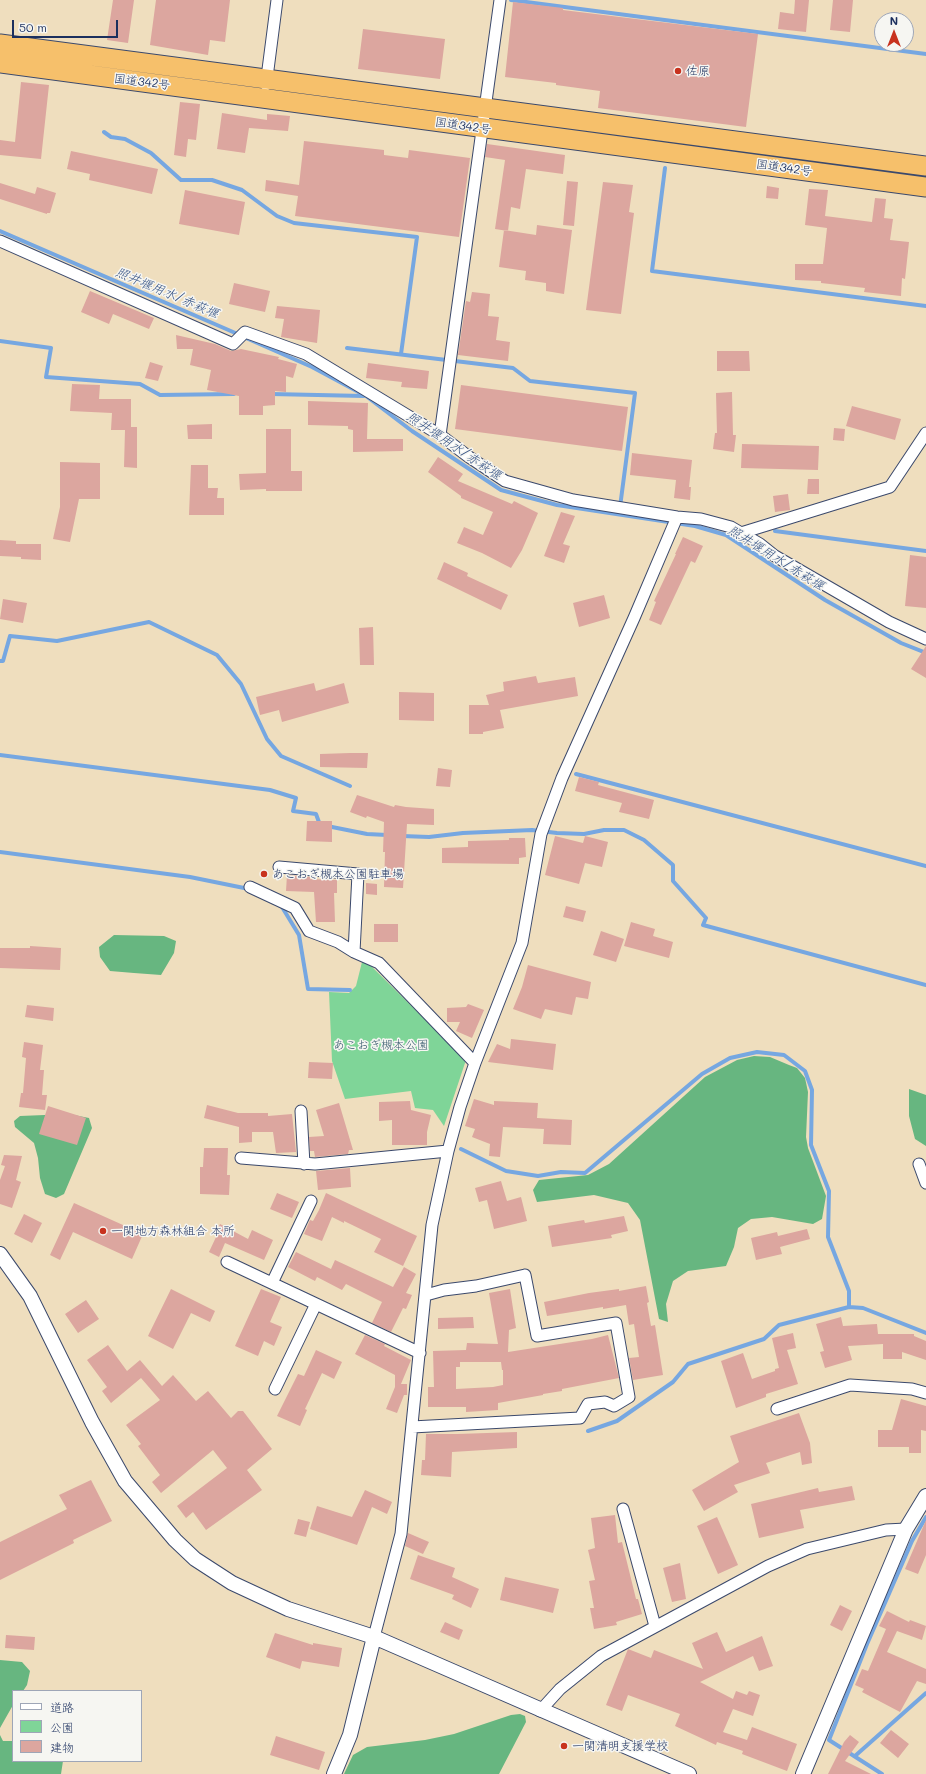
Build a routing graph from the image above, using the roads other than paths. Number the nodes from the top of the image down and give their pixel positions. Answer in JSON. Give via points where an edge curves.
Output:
{"nodes":[{"id":1,"x":277,"y":0,"type":"edge"},
{"id":2,"x":500,"y":0,"type":"edge"},
{"id":3,"x":0,"y":44,"type":"edge"},
{"id":4,"x":0,"y":63,"type":"edge"},
{"id":5,"x":267,"y":79,"type":"junction"},
{"id":6,"x":263,"y":98,"type":"junction"},
{"id":7,"x":486,"y":109,"type":"junction"},
{"id":8,"x":483,"y":129,"type":"junction"},
{"id":9,"x":926,"y":166,"type":"edge"},
{"id":10,"x":926,"y":187,"type":"edge"},
{"id":11,"x":0,"y":241,"type":"edge"},
{"id":12,"x":926,"y":433,"type":"edge"},
{"id":13,"x":440,"y":435,"type":"junction"},
{"id":14,"x":676,"y":517,"type":"junction"},
{"id":15,"x":741,"y":533,"type":"junction"},
{"id":16,"x":926,"y":639,"type":"edge"},
{"id":17,"x":279,"y":867,"type":"dead end"},
{"id":18,"x":250,"y":887,"type":"dead end"},
{"id":19,"x":354,"y":952,"type":"junction"},
{"id":20,"x":475,"y":1064,"type":"junction"},
{"id":21,"x":301,"y":1111,"type":"dead end"},
{"id":22,"x":448,"y":1151,"type":"junction"},
{"id":23,"x":241,"y":1158,"type":"dead end"},
{"id":24,"x":304,"y":1164,"type":"junction"},
{"id":25,"x":919,"y":1164,"type":"dead end"},
{"id":26,"x":926,"y":1183,"type":"edge"},
{"id":27,"x":311,"y":1201,"type":"dead end"},
{"id":28,"x":0,"y":1254,"type":"edge"},
{"id":29,"x":227,"y":1262,"type":"dead end"},
{"id":30,"x":272,"y":1283,"type":"junction"},
{"id":31,"x":426,"y":1295,"type":"junction"},
{"id":32,"x":316,"y":1304,"type":"junction"},
{"id":33,"x":420,"y":1353,"type":"junction"},
{"id":34,"x":274,"y":1389,"type":"dead end"},
{"id":35,"x":926,"y":1393,"type":"edge"},
{"id":36,"x":777,"y":1409,"type":"dead end"},
{"id":37,"x":412,"y":1427,"type":"junction"},
{"id":38,"x":926,"y":1496,"type":"edge"},
{"id":39,"x":623,"y":1509,"type":"dead end"},
{"id":40,"x":906,"y":1529,"type":"junction"},
{"id":41,"x":655,"y":1626,"type":"junction"},
{"id":42,"x":374,"y":1637,"type":"junction"},
{"id":43,"x":540,"y":1710,"type":"junction"},
{"id":44,"x":334,"y":1774,"type":"edge"},
{"id":45,"x":689,"y":1774,"type":"edge"},
{"id":46,"x":803,"y":1774,"type":"edge"}],
"edges":[{"from":1,"to":5,"type":"street"},
{"from":2,"to":7,"type":"street"},
{"from":3,"to":5,"type":"highway","name":"国道342号"},
{"from":4,"to":6,"type":"highway","name":"国道342号"},
{"from":5,"to":6,"type":"street"},
{"from":5,"to":7,"type":"highway","name":"国道342号"},
{"from":6,"to":8,"type":"highway","name":"国道342号"},
{"from":7,"to":8,"type":"street"},
{"from":7,"to":9,"type":"highway","name":"国道342号"},
{"from":8,"to":10,"type":"highway","name":"国道342号"},
{"from":8,"to":13,"type":"street"},
{"from":11,"to":13,"type":"street","via":[[233,344],[245,332],[306,354]]},
{"from":12,"to":15,"type":"street","via":[[890,487]]},
{"from":13,"to":14,"type":"street","via":[[505,481],[573,500]]},
{"from":14,"to":15,"type":"street","via":[[701,519],[731,527]]},
{"from":14,"to":20,"type":"street","via":[[559,785],[542,834],[522,943]]},
{"from":15,"to":16,"type":"street","via":[[775,556],[882,618]]},
{"from":17,"to":19,"type":"street","via":[[358,874]]},
{"from":18,"to":19,"type":"street","via":[[295,908],[309,931],[338,942]]},
{"from":19,"to":20,"type":"street","via":[[379,963]]},
{"from":20,"to":22,"type":"street"},
{"from":21,"to":24,"type":"street"},
{"from":22,"to":24,"type":"street"},
{"from":22,"to":31,"type":"street","via":[[432,1225]]},
{"from":23,"to":24,"type":"street"},
{"from":25,"to":26,"type":"street"},
{"from":27,"to":30,"type":"street"},
{"from":28,"to":42,"type":"street","via":[[30,1296],[92,1422],[125,1481],[174,1540],[195,1559],[232,1583],[288,1608]]},
{"from":29,"to":30,"type":"street"},
{"from":30,"to":32,"type":"street"},
{"from":31,"to":33,"type":"street"},
{"from":31,"to":37,"type":"street","via":[[525,1275],[537,1336],[616,1323],[629,1397],[614,1406],[605,1402],[588,1404],[580,1418]]},
{"from":32,"to":33,"type":"street"},
{"from":32,"to":34,"type":"street"},
{"from":33,"to":37,"type":"street"},
{"from":35,"to":36,"type":"street","via":[[912,1389],[850,1385]]},
{"from":37,"to":42,"type":"street","via":[[401,1534]]},
{"from":38,"to":40,"type":"street"},
{"from":39,"to":41,"type":"street"},
{"from":40,"to":41,"type":"street","via":[[886,1530],[807,1549],[768,1566]]},
{"from":40,"to":46,"type":"street"},
{"from":41,"to":43,"type":"street","via":[[601,1656],[560,1689]]},
{"from":42,"to":43,"type":"street"},
{"from":42,"to":44,"type":"street","via":[[350,1735]]},
{"from":43,"to":45,"type":"street"}]}
